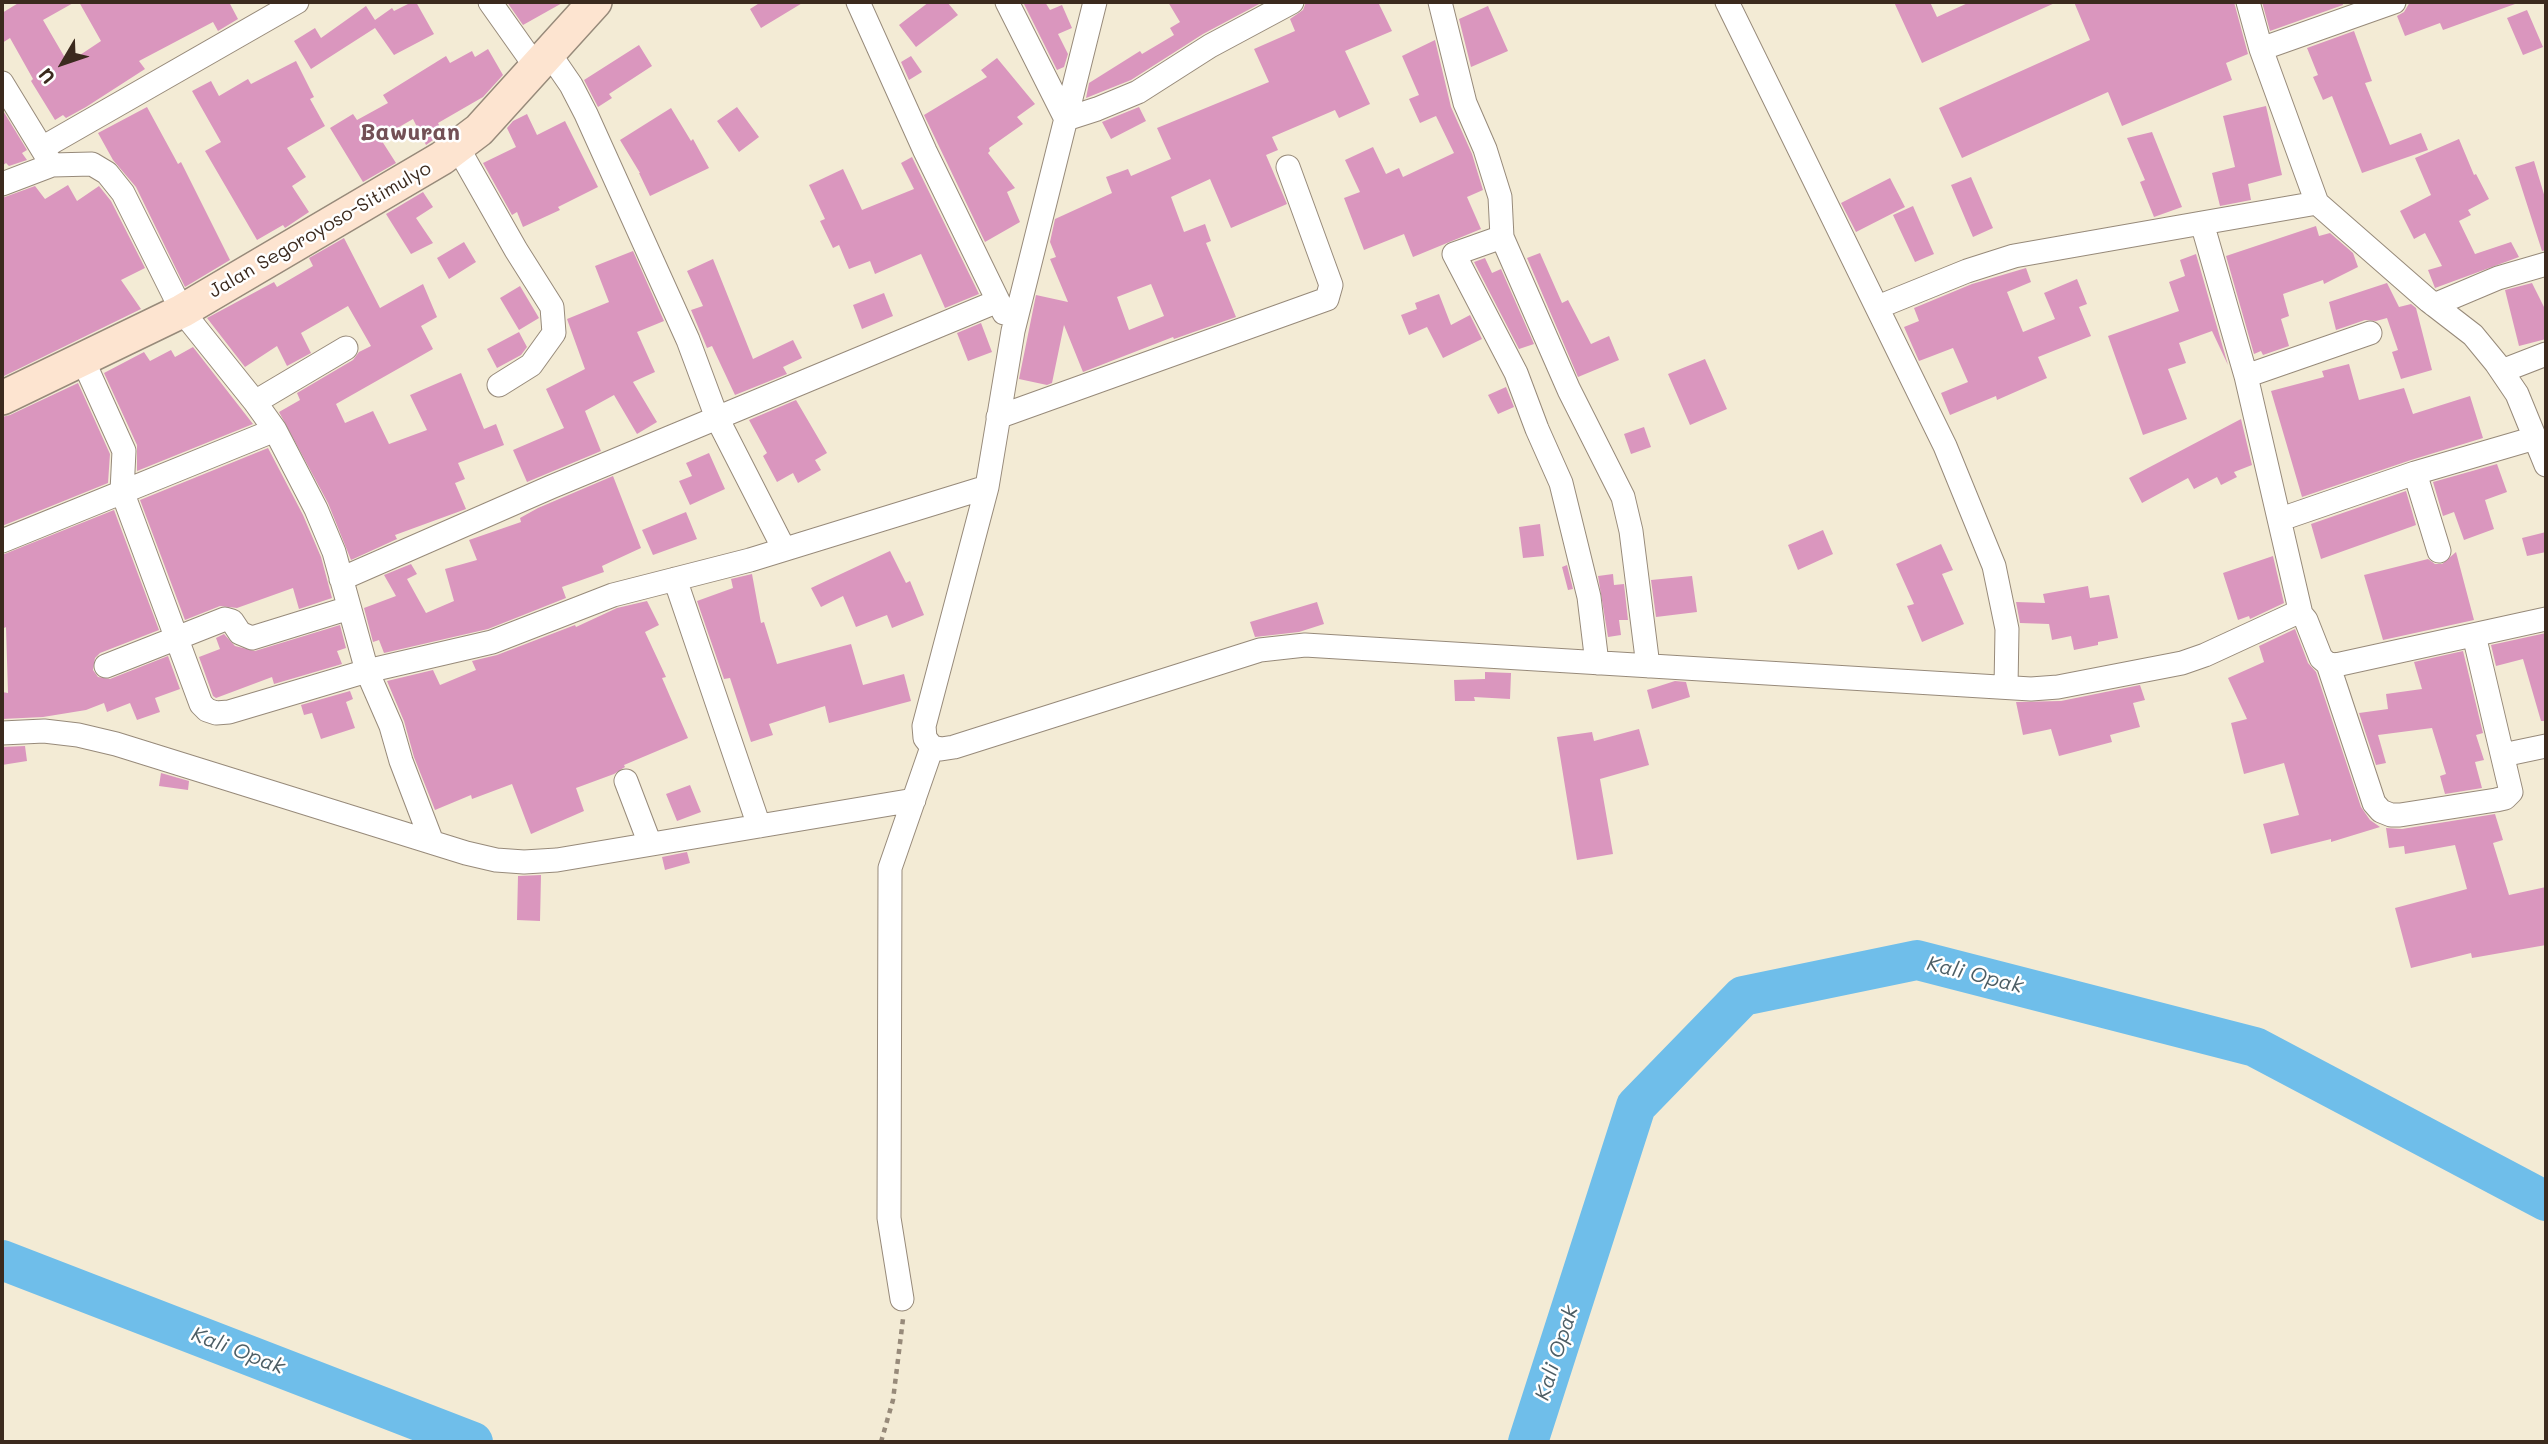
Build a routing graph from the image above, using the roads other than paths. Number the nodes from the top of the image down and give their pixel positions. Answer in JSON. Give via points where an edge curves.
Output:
{"nodes":[{"id":1,"x":297,"y":2,"type":"edge"},
{"id":2,"x":490,"y":2,"type":"edge"},
{"id":3,"x":595,"y":2,"type":"edge"},
{"id":4,"x":858,"y":2,"type":"edge"},
{"id":5,"x":1007,"y":2,"type":"edge"},
{"id":6,"x":1095,"y":2,"type":"edge"},
{"id":7,"x":1292,"y":2,"type":"edge"},
{"id":8,"x":1440,"y":2,"type":"edge"},
{"id":9,"x":1727,"y":2,"type":"edge"},
{"id":10,"x":2248,"y":2,"type":"edge"},
{"id":11,"x":2394,"y":2,"type":"edge"},
{"id":12,"x":2261,"y":49,"type":"junction"},
{"id":13,"x":542,"y":60,"type":"junction"},
{"id":14,"x":2,"y":83,"type":"edge"},
{"id":15,"x":1066,"y":119,"type":"junction"},
{"id":16,"x":458,"y":148,"type":"junction"},
{"id":17,"x":47,"y":157,"type":"junction"},
{"id":18,"x":1288,"y":167,"type":"dead end"},
{"id":19,"x":2,"y":184,"type":"edge"},
{"id":20,"x":2317,"y":203,"type":"junction"},
{"id":21,"x":2202,"y":223,"type":"junction"},
{"id":22,"x":1502,"y":237,"type":"junction"},
{"id":23,"x":2546,"y":264,"type":"edge"},
{"id":24,"x":998,"y":300,"type":"junction"},
{"id":25,"x":2434,"y":305,"type":"junction"},
{"id":26,"x":1878,"y":307,"type":"junction"},
{"id":27,"x":182,"y":311,"type":"junction"},
{"id":28,"x":1013,"y":331,"type":"junction"},
{"id":29,"x":2370,"y":333,"type":"dead end"},
{"id":30,"x":346,"y":348,"type":"dead end"},
{"id":31,"x":2546,"y":354,"type":"edge"},
{"id":32,"x":82,"y":358,"type":"junction"},
{"id":33,"x":2502,"y":371,"type":"junction"},
{"id":34,"x":2246,"y":376,"type":"junction"},
{"id":35,"x":499,"y":385,"type":"dead end"},
{"id":36,"x":2,"y":398,"type":"edge"},
{"id":37,"x":255,"y":402,"type":"junction"},
{"id":38,"x":998,"y":417,"type":"junction"},
{"id":39,"x":717,"y":418,"type":"junction"},
{"id":40,"x":275,"y":430,"type":"junction"},
{"id":41,"x":2535,"y":438,"type":"junction"},
{"id":42,"x":2546,"y":465,"type":"edge"},
{"id":43,"x":2415,"y":473,"type":"junction"},
{"id":44,"x":987,"y":487,"type":"junction"},
{"id":45,"x":122,"y":491,"type":"junction"},
{"id":46,"x":2281,"y":519,"type":"junction"},
{"id":47,"x":2,"y":541,"type":"edge"},
{"id":48,"x":784,"y":549,"type":"junction"},
{"id":49,"x":2439,"y":551,"type":"dead end"},
{"id":50,"x":341,"y":579,"type":"junction"},
{"id":51,"x":675,"y":579,"type":"junction"},
{"id":52,"x":349,"y":608,"type":"junction"},
{"id":53,"x":2301,"y":614,"type":"junction"},
{"id":54,"x":2546,"y":619,"type":"edge"},
{"id":55,"x":2474,"y":635,"type":"junction"},
{"id":56,"x":177,"y":636,"type":"junction"},
{"id":57,"x":1597,"y":663,"type":"junction"},
{"id":58,"x":2328,"y":664,"type":"junction"},
{"id":59,"x":106,"y":666,"type":"dead end"},
{"id":60,"x":1648,"y":666,"type":"junction"},
{"id":61,"x":367,"y":671,"type":"junction"},
{"id":62,"x":2006,"y":687,"type":"junction"},
{"id":63,"x":2,"y":733,"type":"edge"},
{"id":64,"x":2546,"y":746,"type":"edge"},
{"id":65,"x":932,"y":747,"type":"junction"},
{"id":66,"x":2503,"y":755,"type":"junction"},
{"id":67,"x":626,"y":780,"type":"dead end"},
{"id":68,"x":914,"y":800,"type":"junction"},
{"id":69,"x":758,"y":826,"type":"junction"},
{"id":70,"x":432,"y":842,"type":"junction"},
{"id":71,"x":650,"y":844,"type":"junction"},
{"id":72,"x":902,"y":1299,"type":"road end"}],
"edges":[{"from":1,"to":17,"type":"street"},
{"from":2,"to":13,"type":"street"},
{"from":3,"to":13,"type":"main road","name":"Jalan Segoroyoso-Sitimulyo"},
{"from":4,"to":24,"type":"street"},
{"from":5,"to":15,"type":"street"},
{"from":6,"to":15,"type":"street"},
{"from":7,"to":15,"type":"street","via":[[1138,92]]},
{"from":8,"to":22,"type":"street","via":[[1465,103],[1500,197]]},
{"from":9,"to":26,"type":"street"},
{"from":10,"to":12,"type":"street"},
{"from":11,"to":12,"type":"street"},
{"from":12,"to":20,"type":"street"},
{"from":13,"to":16,"type":"main road","name":"Jalan Segoroyoso-Sitimulyo"},
{"from":13,"to":39,"type":"street","via":[[571,85],[688,340]]},
{"from":14,"to":17,"type":"street"},
{"from":15,"to":28,"type":"street"},
{"from":16,"to":27,"type":"main road","name":"Jalan Segoroyoso-Sitimulyo"},
{"from":16,"to":35,"type":"street","via":[[552,307],[554,333],[531,365]]},
{"from":17,"to":19,"type":"street"},
{"from":17,"to":27,"type":"street","via":[[92,164],[107,173],[123,194]]},
{"from":18,"to":38,"type":"street","via":[[1331,285],[1327,299]]},
{"from":20,"to":21,"type":"street"},
{"from":20,"to":25,"type":"street"},
{"from":21,"to":26,"type":"street","via":[[2014,256]]},
{"from":21,"to":34,"type":"street"},
{"from":22,"to":57,"type":"street","via":[[1454,254],[1516,373],[1561,483],[1589,597]]},
{"from":22,"to":60,"type":"street","via":[[1569,390],[1623,498]]},
{"from":23,"to":25,"type":"street"},
{"from":24,"to":28,"type":"street"},
{"from":24,"to":39,"type":"street"},
{"from":25,"to":33,"type":"street","via":[[2473,335]]},
{"from":26,"to":62,"type":"street","via":[[1945,446],[1994,566],[2007,629]]},
{"from":27,"to":32,"type":"main road","name":"Jalan Segoroyoso-Sitimulyo"},
{"from":27,"to":37,"type":"street"},
{"from":28,"to":38,"type":"street"},
{"from":29,"to":34,"type":"street"},
{"from":30,"to":37,"type":"street"},
{"from":31,"to":33,"type":"street"},
{"from":32,"to":36,"type":"main road","name":"Jalan Segoroyoso-Sitimulyo"},
{"from":32,"to":45,"type":"street","via":[[124,451]]},
{"from":33,"to":41,"type":"street"},
{"from":34,"to":46,"type":"street"},
{"from":37,"to":40,"type":"street"},
{"from":38,"to":44,"type":"street"},
{"from":39,"to":48,"type":"street"},
{"from":39,"to":50,"type":"street"},
{"from":40,"to":45,"type":"street"},
{"from":40,"to":50,"type":"street","via":[[316,509]]},
{"from":41,"to":42,"type":"street"},
{"from":41,"to":43,"type":"street"},
{"from":43,"to":46,"type":"street"},
{"from":43,"to":49,"type":"street"},
{"from":44,"to":48,"type":"street"},
{"from":44,"to":65,"type":"street","via":[[924,726]]},
{"from":45,"to":47,"type":"street"},
{"from":45,"to":56,"type":"street"},
{"from":46,"to":53,"type":"street"},
{"from":48,"to":51,"type":"street"},
{"from":50,"to":52,"type":"street"},
{"from":51,"to":61,"type":"street","via":[[613,595],[492,642]]},
{"from":51,"to":69,"type":"street"},
{"from":52,"to":56,"type":"street","via":[[252,638],[240,633],[229,619]]},
{"from":52,"to":61,"type":"street"},
{"from":53,"to":58,"type":"street"},
{"from":53,"to":62,"type":"street","via":[[2182,663],[2058,687]]},
{"from":54,"to":55,"type":"street"},
{"from":55,"to":58,"type":"street"},
{"from":55,"to":66,"type":"street"},
{"from":56,"to":59,"type":"street"},
{"from":56,"to":61,"type":"street","via":[[201,704],[216,713]]},
{"from":57,"to":60,"type":"street"},
{"from":57,"to":65,"type":"street","via":[[1306,645],[1260,650],[954,747]]},
{"from":58,"to":66,"type":"street","via":[[2374,803],[2381,811],[2400,815],[2505,798],[2511,792]]},
{"from":60,"to":62,"type":"street"},
{"from":61,"to":70,"type":"street"},
{"from":63,"to":70,"type":"street","via":[[67,733],[116,744]]},
{"from":64,"to":66,"type":"street"},
{"from":65,"to":68,"type":"street"},
{"from":67,"to":71,"type":"street"},
{"from":68,"to":69,"type":"street"},
{"from":68,"to":72,"type":"street","via":[[890,869],[889,1218]]},
{"from":69,"to":71,"type":"street"},
{"from":70,"to":71,"type":"street","via":[[496,860],[524,862]]}]}
